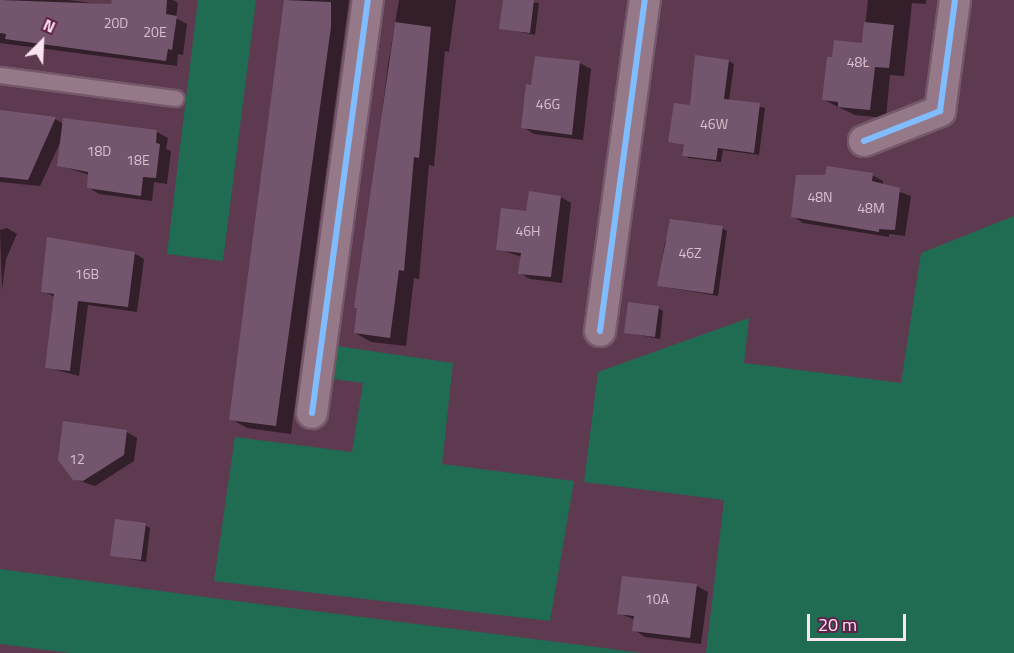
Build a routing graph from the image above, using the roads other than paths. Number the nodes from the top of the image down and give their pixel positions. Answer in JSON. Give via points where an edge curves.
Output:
{"nodes":[{"id":1,"x":368,"y":0,"type":"edge"},
{"id":2,"x":645,"y":0,"type":"edge"},
{"id":3,"x":955,"y":0,"type":"edge"},
{"id":4,"x":0,"y":75,"type":"edge"},
{"id":5,"x":175,"y":98,"type":"dead end"},
{"id":6,"x":864,"y":141,"type":"dead end"},
{"id":7,"x":600,"y":331,"type":"dead end"},
{"id":8,"x":312,"y":413,"type":"dead end"}],
"edges":[{"from":1,"to":8,"type":"street"},
{"from":2,"to":7,"type":"street"},
{"from":3,"to":6,"type":"street","via":[[940,111]]},
{"from":4,"to":5,"type":"lane"}]}
